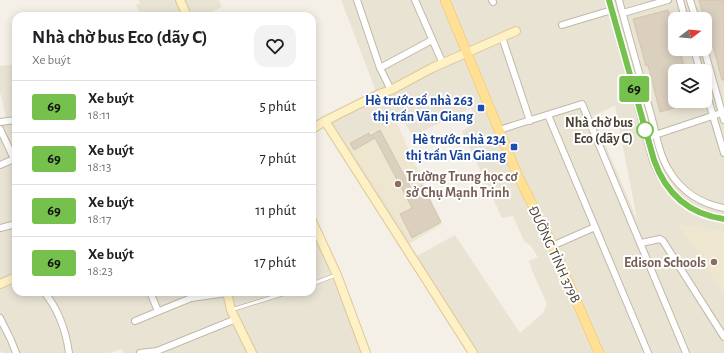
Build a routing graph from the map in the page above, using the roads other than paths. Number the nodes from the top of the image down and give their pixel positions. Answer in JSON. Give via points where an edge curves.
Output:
{"nodes":[{"id":1,"x":180,"y":0,"type":"edge"},
{"id":2,"x":357,"y":0,"type":"edge"},
{"id":3,"x":415,"y":0,"type":"edge"},
{"id":4,"x":445,"y":0,"type":"edge"},
{"id":5,"x":609,"y":0,"type":"edge"},
{"id":6,"x":619,"y":0,"type":"edge"},
{"id":7,"x":668,"y":0,"type":"edge"},
{"id":8,"x":680,"y":0,"type":"edge"},
{"id":9,"x":690,"y":0,"type":"edge"},
{"id":10,"x":612,"y":10,"type":"junction"},
{"id":11,"x":185,"y":12,"type":"edge"},
{"id":12,"x":683,"y":12,"type":"edge"},
{"id":13,"x":694,"y":12,"type":"edge"},
{"id":14,"x":622,"y":13,"type":"junction"},
{"id":15,"x":562,"y":25,"type":"dead end"},
{"id":16,"x":516,"y":31,"type":"dead end"},
{"id":17,"x":502,"y":37,"type":"junction"},
{"id":18,"x":432,"y":40,"type":"junction"},
{"id":19,"x":467,"y":53,"type":"junction"},
{"id":20,"x":706,"y":56,"type":"edge"},
{"id":21,"x":443,"y":64,"type":"junction"},
{"id":22,"x":380,"y":68,"type":"junction"},
{"id":23,"x":391,"y":90,"type":"junction"},
{"id":24,"x":711,"y":108,"type":"edge"},
{"id":25,"x":723,"y":113,"type":"edge"},
{"id":26,"x":548,"y":115,"type":"junction"},
{"id":27,"x":713,"y":116,"type":"junction"},
{"id":28,"x":12,"y":120,"type":"edge"},
{"id":29,"x":724,"y":120,"type":"edge"},
{"id":30,"x":325,"y":121,"type":"junction"},
{"id":31,"x":530,"y":121,"type":"junction"},
{"id":32,"x":0,"y":122,"type":"edge"},
{"id":33,"x":316,"y":127,"type":"edge"},
{"id":34,"x":0,"y":129,"type":"edge"},
{"id":35,"x":499,"y":130,"type":"junction"},
{"id":36,"x":656,"y":134,"type":"junction"},
{"id":37,"x":647,"y":137,"type":"junction"},
{"id":38,"x":12,"y":152,"type":"edge"},
{"id":39,"x":724,"y":153,"type":"edge"},
{"id":40,"x":12,"y":159,"type":"edge"},
{"id":41,"x":0,"y":165,"type":"edge"},
{"id":42,"x":724,"y":208,"type":"edge"},
{"id":43,"x":724,"y":218,"type":"edge"},
{"id":44,"x":12,"y":225,"type":"edge"},
{"id":45,"x":595,"y":227,"type":"junction"},
{"id":46,"x":0,"y":228,"type":"edge"},
{"id":47,"x":316,"y":230,"type":"edge"},
{"id":48,"x":640,"y":243,"type":"junction"},
{"id":49,"x":552,"y":246,"type":"junction"},
{"id":50,"x":337,"y":275,"type":"junction"},
{"id":51,"x":12,"y":279,"type":"edge"},
{"id":52,"x":316,"y":283,"type":"edge"},
{"id":53,"x":0,"y":284,"type":"edge"},
{"id":54,"x":47,"y":296,"type":"edge"},
{"id":55,"x":152,"y":296,"type":"edge"},
{"id":56,"x":205,"y":296,"type":"edge"},
{"id":57,"x":228,"y":296,"type":"edge"},
{"id":58,"x":276,"y":296,"type":"edge"},
{"id":59,"x":231,"y":310,"type":"junction"},
{"id":60,"x":158,"y":311,"type":"junction"},
{"id":61,"x":0,"y":318,"type":"edge"},
{"id":62,"x":236,"y":319,"type":"junction"},
{"id":63,"x":134,"y":321,"type":"dead end"},
{"id":64,"x":724,"y":337,"type":"edge"},
{"id":65,"x":16,"y":353,"type":"edge"},
{"id":66,"x":69,"y":353,"type":"edge"},
{"id":67,"x":140,"y":353,"type":"edge"},
{"id":68,"x":252,"y":353,"type":"edge"},
{"id":69,"x":366,"y":353,"type":"edge"},
{"id":70,"x":473,"y":353,"type":"edge"},
{"id":71,"x":599,"y":353,"type":"edge"},
{"id":72,"x":648,"y":353,"type":"edge"},
{"id":73,"x":686,"y":353,"type":"edge"}],
"edges":[{"from":1,"to":11,"type":"street"},
{"from":2,"to":22,"type":"street"},
{"from":3,"to":18,"type":"street"},
{"from":4,"to":19,"type":"main road","name":"ĐƯỜNG TỈNH 379B"},
{"from":5,"to":10,"type":"street"},
{"from":6,"to":14,"type":"street"},
{"from":7,"to":14,"type":"street"},
{"from":8,"to":12,"type":"street"},
{"from":9,"to":13,"type":"street"},
{"from":10,"to":15,"type":"street"},
{"from":10,"to":37,"type":"street"},
{"from":14,"to":36,"type":"street"},
{"from":16,"to":17,"type":"street"},
{"from":17,"to":19,"type":"street"},
{"from":17,"to":31,"type":"street"},
{"from":18,"to":21,"type":"street"},
{"from":18,"to":22,"type":"street"},
{"from":19,"to":21,"type":"street"},
{"from":19,"to":35,"type":"main road","name":"ĐƯỜNG TỈNH 379B"},
{"from":20,"to":25,"type":"street"},
{"from":21,"to":23,"type":"street"},
{"from":22,"to":23,"type":"street"},
{"from":23,"to":30,"type":"street","via":[[377,94]]},
{"from":24,"to":27,"type":"street"},
{"from":25,"to":27,"type":"street"},
{"from":25,"to":29,"type":"street"},
{"from":26,"to":31,"type":"street"},
{"from":26,"to":45,"type":"street"},
{"from":26,"to":48,"type":"street","via":[[582,104]]},
{"from":27,"to":36,"type":"street"},
{"from":27,"to":39,"type":"street"},
{"from":28,"to":32,"type":"street"},
{"from":30,"to":33,"type":"street"},
{"from":30,"to":70,"type":"street"},
{"from":31,"to":35,"type":"street"},
{"from":34,"to":38,"type":"street"},
{"from":35,"to":49,"type":"main road","name":"ĐƯỜNG TỈNH 379B"},
{"from":36,"to":37,"type":"street"},
{"from":36,"to":42,"type":"street","via":[[669,172],[685,192],[708,204]]},
{"from":37,"to":43,"type":"street","via":[[659,174],[671,192],[695,210]]},
{"from":40,"to":41,"type":"street"},
{"from":44,"to":46,"type":"street"},
{"from":45,"to":49,"type":"street"},
{"from":45,"to":72,"type":"street"},
{"from":47,"to":50,"type":"street"},
{"from":48,"to":64,"type":"street","via":[[660,239],[663,241]]},
{"from":48,"to":73,"type":"street"},
{"from":49,"to":71,"type":"main road","name":"ĐƯỜNG TỈNH 379B"},
{"from":50,"to":52,"type":"lane"},
{"from":50,"to":69,"type":"street"},
{"from":51,"to":53,"type":"street"},
{"from":54,"to":66,"type":"street","via":[[66,332]]},
{"from":55,"to":60,"type":"street"},
{"from":56,"to":60,"type":"street","via":[[191,298]]},
{"from":57,"to":59,"type":"street"},
{"from":58,"to":59,"type":"lane"},
{"from":59,"to":62,"type":"street"},
{"from":60,"to":63,"type":"street"},
{"from":61,"to":65,"type":"street"},
{"from":62,"to":67,"type":"street","via":[[158,351]]},
{"from":62,"to":68,"type":"street"}]}
